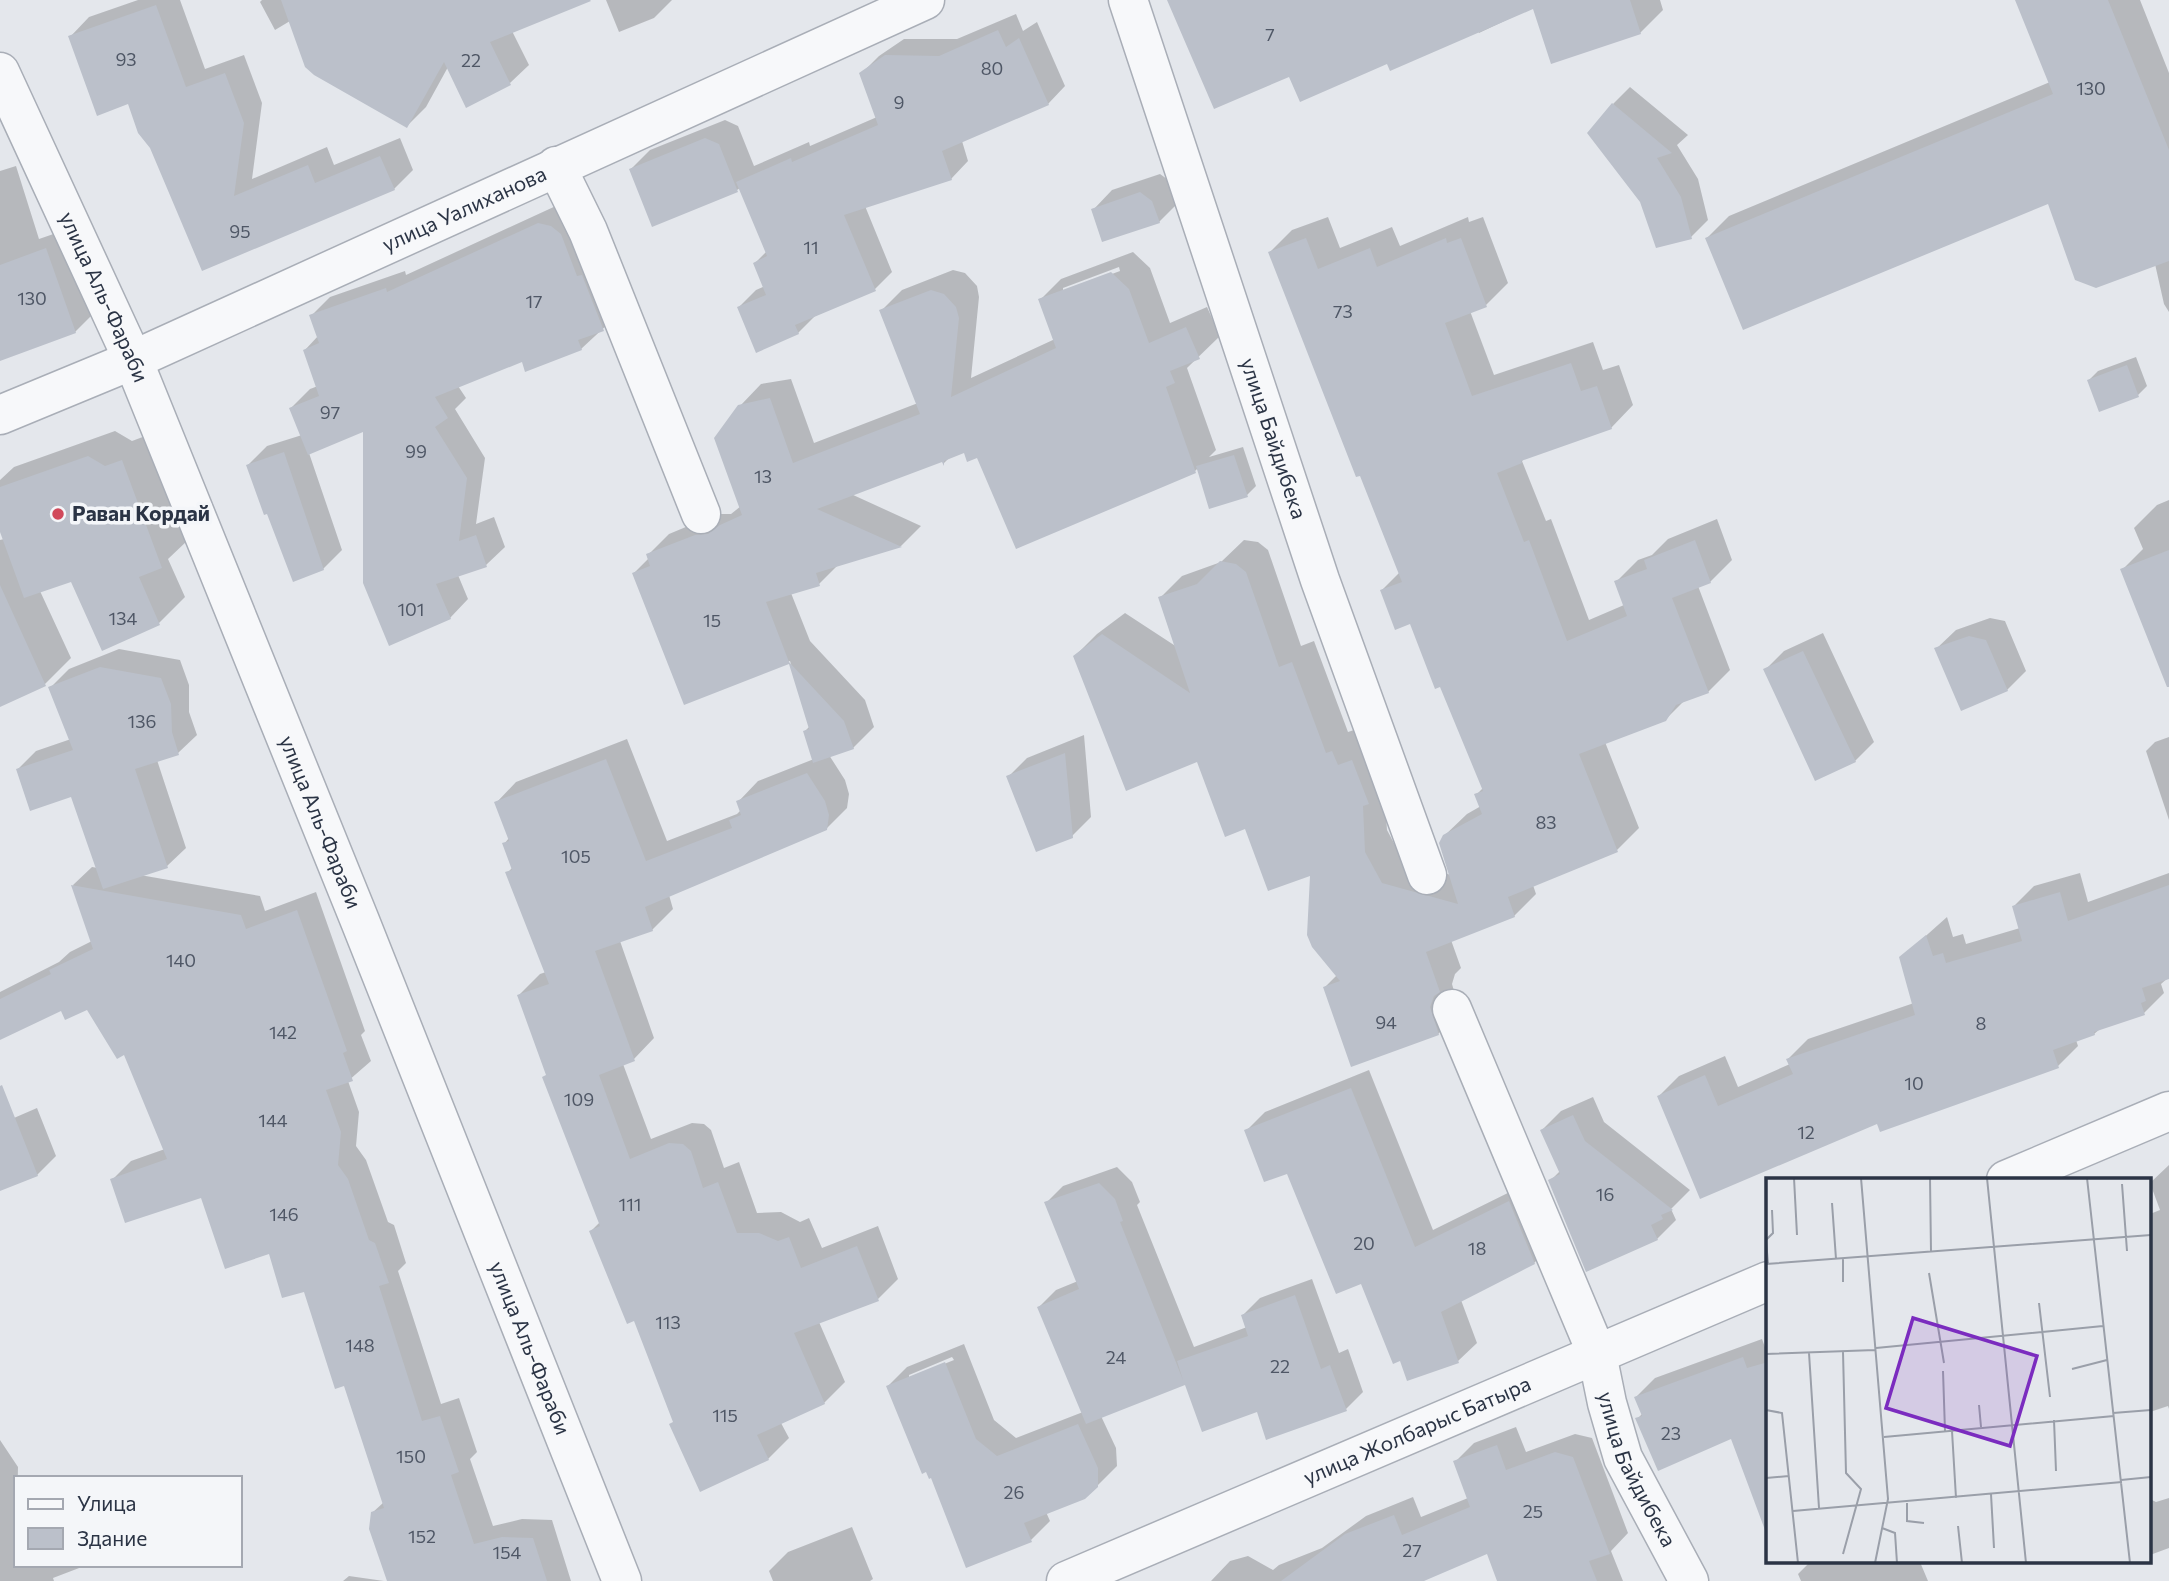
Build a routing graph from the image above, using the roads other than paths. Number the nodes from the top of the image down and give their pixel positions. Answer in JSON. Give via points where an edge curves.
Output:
{"nodes":[{"id":1,"x":925,"y":0,"type":"edge"},
{"id":2,"x":1128,"y":0,"type":"edge"},
{"id":3,"x":0,"y":72,"type":"edge"},
{"id":4,"x":556,"y":166,"type":"junction"},
{"id":5,"x":133,"y":360,"type":"junction"},
{"id":6,"x":0,"y":415,"type":"edge"},
{"id":7,"x":701,"y":514,"type":"dead end"},
{"id":8,"x":1427,"y":875,"type":"dead end"},
{"id":9,"x":1452,"y":1009,"type":"dead end"},
{"id":10,"x":2169,"y":1111,"type":"edge"},
{"id":11,"x":2011,"y":1178,"type":"edge"},
{"id":12,"x":1766,"y":1282,"type":"edge"},
{"id":13,"x":1597,"y":1354,"type":"junction"},
{"id":14,"x":622,"y":1581,"type":"edge"},
{"id":15,"x":1066,"y":1581,"type":"edge"},
{"id":16,"x":1689,"y":1581,"type":"edge"}],
"edges":[{"from":1,"to":4,"type":"street","name":"улица Уалиханова"},
{"from":2,"to":8,"type":"street","name":"улица Байдибека","via":[[1320,580]]},
{"from":3,"to":5,"type":"street","name":"улица Аль-Фараби"},
{"from":4,"to":5,"type":"street","name":"улица Уалиханова"},
{"from":4,"to":7,"type":"street","via":[[589,232]]},
{"from":5,"to":6,"type":"street","name":"улица Уалиханова"},
{"from":5,"to":14,"type":"street","name":"улица Аль-Фараби"},
{"from":9,"to":13,"type":"street","name":"улица Байдибека"},
{"from":10,"to":11,"type":"street"},
{"from":12,"to":13,"type":"street","name":"улица Жолбарыс Батыра"},
{"from":13,"to":15,"type":"street","name":"улица Жолбарыс Батыра"},
{"from":13,"to":16,"type":"street","name":"улица Байдибека","via":[[1623,1458]]}]}
